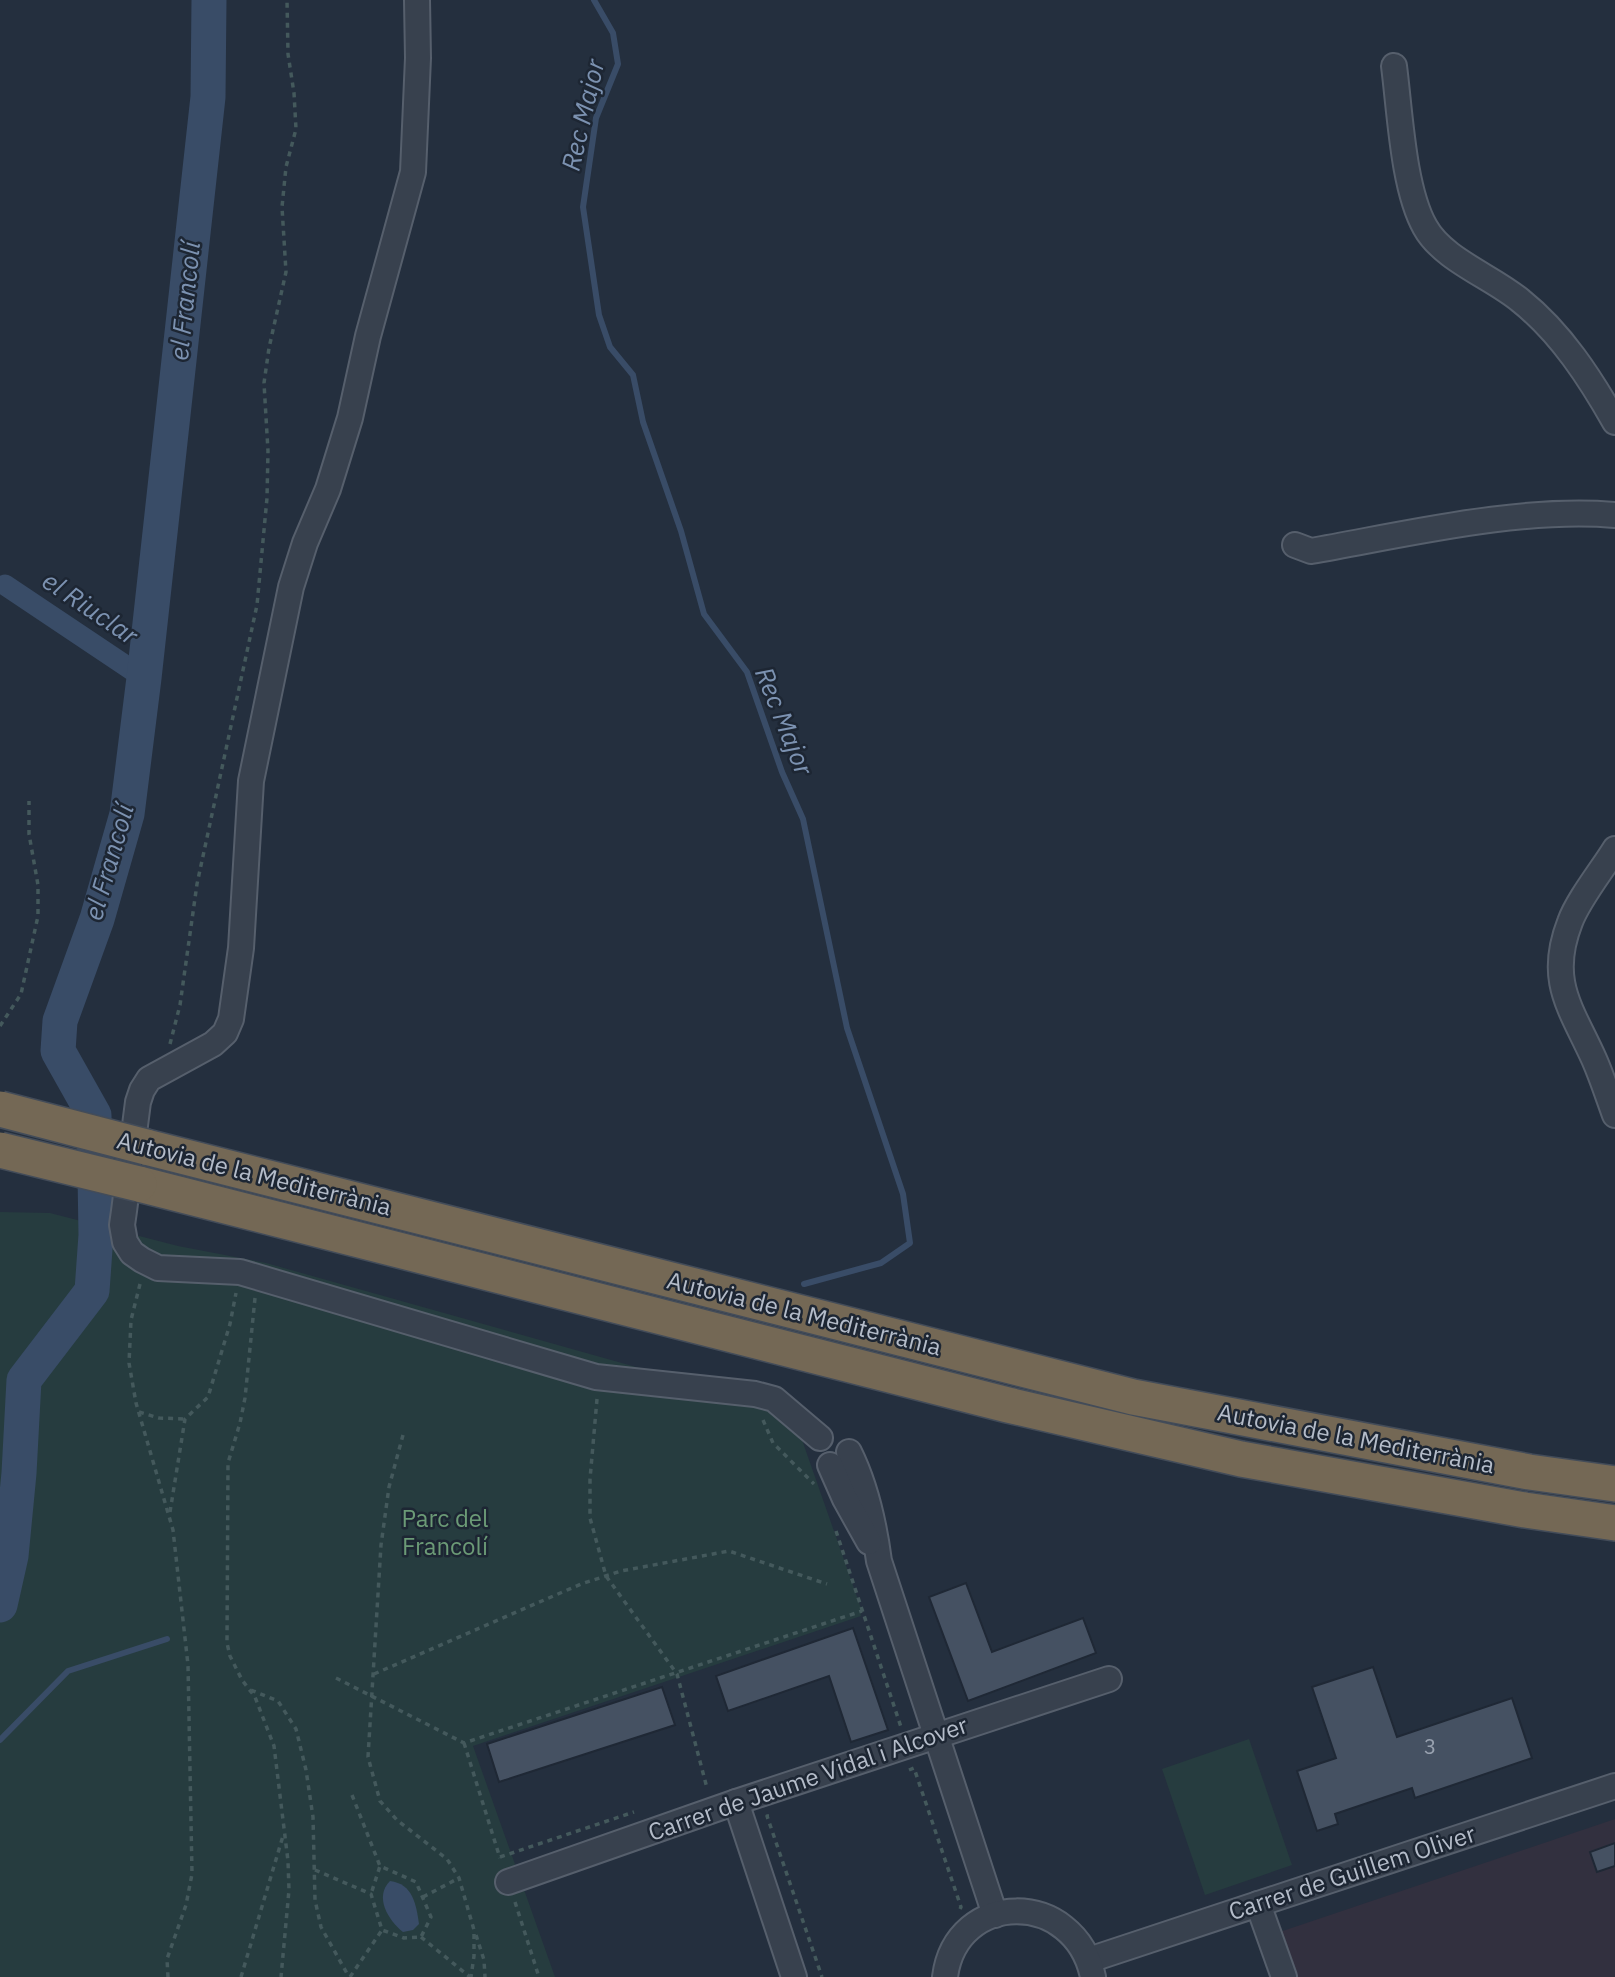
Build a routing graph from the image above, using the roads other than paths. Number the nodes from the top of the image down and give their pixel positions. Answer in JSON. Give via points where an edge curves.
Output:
{"nodes":[{"id":1,"x":417,"y":0,"type":"edge"},
{"id":2,"x":1394,"y":66,"type":"dead end"},
{"id":3,"x":1615,"y":422,"type":"edge"},
{"id":4,"x":1615,"y":515,"type":"edge"},
{"id":5,"x":1295,"y":545,"type":"dead end"},
{"id":6,"x":1615,"y":849,"type":"edge"},
{"id":7,"x":0,"y":1109,"type":"edge"},
{"id":8,"x":1615,"y":1115,"type":"edge"},
{"id":9,"x":0,"y":1150,"type":"edge"},
{"id":10,"x":1381,"y":1444,"type":"junction"},
{"id":11,"x":1615,"y":1469,"type":"edge"},
{"id":12,"x":1615,"y":1485,"type":"edge"},
{"id":13,"x":1615,"y":1522,"type":"edge"},
{"id":14,"x":1109,"y":1679,"type":"dead end"},
{"id":15,"x":937,"y":1736,"type":"junction"},
{"id":16,"x":1615,"y":1786,"type":"edge"},
{"id":17,"x":736,"y":1802,"type":"junction"},
{"id":18,"x":508,"y":1882,"type":"dead end"},
{"id":19,"x":1258,"y":1904,"type":"junction"},
{"id":20,"x":995,"y":1915,"type":"junction"},
{"id":21,"x":1091,"y":1968,"type":"edge"},
{"id":22,"x":794,"y":1977,"type":"edge"},
{"id":23,"x":946,"y":1977,"type":"edge"},
{"id":24,"x":1284,"y":1977,"type":"edge"}],
"edges":[{"from":1,"to":15,"type":"street","via":[[413,172],[350,418],[290,587],[251,781],[242,948],[231,1019],[213,1044],[149,1079],[138,1102],[122,1225],[125,1242],[132,1253],[158,1268],[248,1281],[596,1377],[774,1399],[820,1438],[817,1454],[822,1461],[839,1458],[845,1499],[879,1561]]},
{"from":2,"to":3,"type":"street","via":[[1412,199],[1426,230],[1447,252],[1520,299],[1545,322],[1574,357]]},
{"from":4,"to":5,"type":"street","via":[[1545,514],[1311,551]]},
{"from":6,"to":8,"type":"street","via":[[1570,920],[1559,974],[1562,994]]},
{"from":7,"to":10,"type":"highway","name":"Autovia de la Mediterrània","bridge":true,"via":[[1133,1397]]},
{"from":9,"to":13,"type":"highway","name":"Autovia de la Mediterrània","bridge":true,"via":[[1008,1405],[1241,1459]]},
{"from":10,"to":11,"type":"highway","via":[[1530,1456]]},
{"from":10,"to":12,"type":"highway","name":"Autovia de la Mediterrània"},
{"from":14,"to":15,"type":"street","name":"Carrer de Jaume Vidal i Alcover"},
{"from":15,"to":17,"type":"street","name":"Carrer de Jaume Vidal i Alcover"},
{"from":15,"to":20,"type":"street"},
{"from":16,"to":19,"type":"street","name":"Carrer de Guillem Oliver"},
{"from":17,"to":18,"type":"street","name":"Carrer de Jaume Vidal i Alcover"},
{"from":17,"to":22,"type":"street"},
{"from":19,"to":21,"type":"street","name":"Carrer de Guillem Oliver"},
{"from":19,"to":24,"type":"street"},
{"from":20,"to":21,"type":"street","via":[[1013,1911],[1044,1915],[1077,1938]]},
{"from":20,"to":23,"type":"street","via":[[963,1936],[949,1959]]}]}
